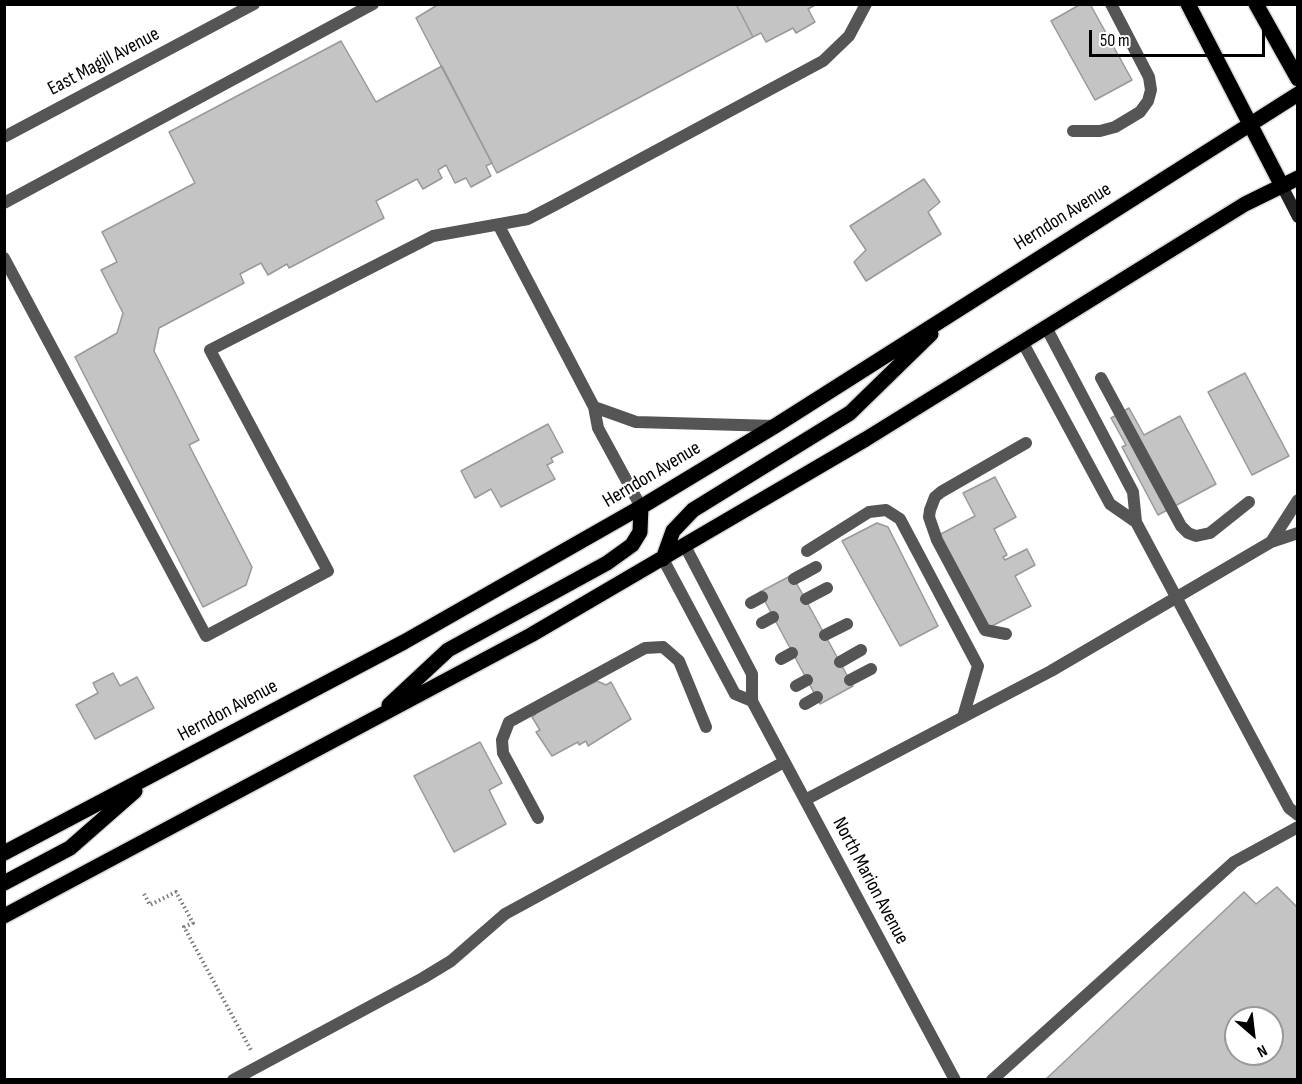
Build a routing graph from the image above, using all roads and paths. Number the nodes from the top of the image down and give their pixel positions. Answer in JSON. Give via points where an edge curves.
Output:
{"nodes":[{"id":1,"x":254,"y":4,"type":"edge"},
{"id":2,"x":373,"y":4,"type":"edge"},
{"id":3,"x":866,"y":4,"type":"edge"},
{"id":4,"x":1111,"y":4,"type":"edge"},
{"id":5,"x":1188,"y":4,"type":"edge"},
{"id":6,"x":1256,"y":4,"type":"edge"},
{"id":7,"x":233,"y":9,"type":"edge"},
{"id":8,"x":1298,"y":79,"type":"edge"},
{"id":9,"x":1298,"y":94,"type":"edge"},
{"id":10,"x":1251,"y":123,"type":"junction"},
{"id":11,"x":1073,"y":131,"type":"dead end"},
{"id":12,"x":4,"y":137,"type":"edge"},
{"id":13,"x":1298,"y":178,"type":"edge"},
{"id":14,"x":1282,"y":186,"type":"junction"},
{"id":15,"x":4,"y":203,"type":"edge"},
{"id":16,"x":1298,"y":217,"type":"edge"},
{"id":17,"x":499,"y":226,"type":"junction"},
{"id":18,"x":4,"y":258,"type":"edge"},
{"id":19,"x":954,"y":310,"type":"junction"},
{"id":20,"x":1047,"y":329,"type":"junction"},
{"id":21,"x":1023,"y":343,"type":"junction"},
{"id":22,"x":1101,"y":378,"type":"dead end"},
{"id":23,"x":594,"y":407,"type":"junction"},
{"id":24,"x":775,"y":426,"type":"junction"},
{"id":25,"x":1026,"y":443,"type":"dead end"},
{"id":26,"x":1298,"y":500,"type":"edge"},
{"id":27,"x":1249,"y":502,"type":"dead end"},
{"id":28,"x":641,"y":507,"type":"junction"},
{"id":29,"x":1136,"y":522,"type":"junction"},
{"id":30,"x":1298,"y":533,"type":"edge"},
{"id":31,"x":1271,"y":542,"type":"junction"},
{"id":32,"x":685,"y":546,"type":"junction"},
{"id":33,"x":807,"y":551,"type":"dead end"},
{"id":34,"x":663,"y":559,"type":"junction"},
{"id":35,"x":816,"y":567,"type":"dead end"},
{"id":36,"x":794,"y":579,"type":"dead end"},
{"id":37,"x":827,"y":588,"type":"dead end"},
{"id":38,"x":806,"y":599,"type":"dead end"},
{"id":39,"x":1177,"y":599,"type":"junction"},
{"id":40,"x":846,"y":624,"type":"dead end"},
{"id":41,"x":1006,"y":634,"type":"dead end"},
{"id":42,"x":825,"y":635,"type":"dead end"},
{"id":43,"x":861,"y":650,"type":"dead end"},
{"id":44,"x":840,"y":662,"type":"dead end"},
{"id":45,"x":871,"y":669,"type":"dead end"},
{"id":46,"x":807,"y":680,"type":"dead end"},
{"id":47,"x":850,"y":680,"type":"dead end"},
{"id":48,"x":796,"y":686,"type":"dead end"},
{"id":49,"x":817,"y":698,"type":"dead end"},
{"id":50,"x":752,"y":701,"type":"junction"},
{"id":51,"x":805,"y":704,"type":"dead end"},
{"id":52,"x":963,"y":717,"type":"junction"},
{"id":53,"x":373,"y":720,"type":"junction"},
{"id":54,"x":706,"y":727,"type":"dead end"},
{"id":55,"x":784,"y":762,"type":"junction"},
{"id":56,"x":156,"y":773,"type":"junction"},
{"id":57,"x":805,"y":801,"type":"junction"},
{"id":58,"x":1298,"y":816,"type":"edge"},
{"id":59,"x":538,"y":818,"type":"dead end"},
{"id":60,"x":1298,"y":827,"type":"edge"},
{"id":61,"x":4,"y":853,"type":"edge"},
{"id":62,"x":4,"y":883,"type":"edge"},
{"id":63,"x":144,"y":894,"type":"dead end"},
{"id":64,"x":4,"y":916,"type":"edge"},
{"id":65,"x":259,"y":1065,"type":"junction"},
{"id":66,"x":233,"y":1080,"type":"edge"},
{"id":67,"x":955,"y":1080,"type":"edge"},
{"id":68,"x":992,"y":1080,"type":"edge"}],
"edges":[{"from":1,"to":7,"type":"street","name":"East Magill Avenue"},
{"from":2,"to":15,"type":"street"},
{"from":3,"to":17,"type":"street","via":[[849,36],[823,61],[555,206],[528,219]]},
{"from":4,"to":11,"type":"street","via":[[1149,77],[1148,101],[1140,112],[1115,127]]},
{"from":5,"to":10,"type":"main road"},
{"from":6,"to":8,"type":"main road"},
{"from":7,"to":12,"type":"street","name":"East Magill Avenue"},
{"from":9,"to":10,"type":"main road","name":"Herndon Avenue"},
{"from":10,"to":14,"type":"main road"},
{"from":10,"to":19,"type":"main road","name":"Herndon Avenue"},
{"from":13,"to":14,"type":"main road"},
{"from":14,"to":16,"type":"main road"},
{"from":14,"to":20,"type":"main road","via":[[1245,204]]},
{"from":17,"to":18,"type":"street","via":[[434,236],[210,350],[328,571],[206,636]]},
{"from":17,"to":23,"type":"street"},
{"from":19,"to":24,"type":"main road","name":"Herndon Avenue"},
{"from":19,"to":34,"type":"main road","via":[[850,413],[693,510],[674,531]]},
{"from":20,"to":21,"type":"main road"},
{"from":20,"to":29,"type":"street","via":[[1133,492]]},
{"from":21,"to":29,"type":"street","via":[[1110,504]]},
{"from":21,"to":32,"type":"main road"},
{"from":22,"to":27,"type":"street","via":[[1188,533],[1210,533]]},
{"from":23,"to":24,"type":"street","via":[[636,422]]},
{"from":23,"to":28,"type":"street","via":[[598,428]]},
{"from":24,"to":28,"type":"main road","name":"Herndon Avenue"},
{"from":25,"to":41,"type":"street","via":[[941,492],[929,517],[937,540],[985,630]]},
{"from":26,"to":31,"type":"street"},
{"from":28,"to":53,"type":"main road","via":[[640,532],[632,545],[607,563],[448,650]]},
{"from":28,"to":56,"type":"main road","name":"Herndon Avenue","via":[[404,642]]},
{"from":29,"to":39,"type":"street"},
{"from":30,"to":31,"type":"street"},
{"from":31,"to":39,"type":"street"},
{"from":32,"to":34,"type":"main road"},
{"from":32,"to":50,"type":"street","name":"North Marion Avenue","via":[[752,674]]},
{"from":33,"to":52,"type":"street","via":[[869,512],[886,510],[900,519],[978,666]]},
{"from":34,"to":50,"type":"street","name":"North Marion Avenue","via":[[735,694]]},
{"from":34,"to":53,"type":"main road"},
{"from":35,"to":36,"type":"street"},
{"from":37,"to":38,"type":"street"},
{"from":39,"to":52,"type":"street"},
{"from":39,"to":58,"type":"street","via":[[1289,808]]},
{"from":40,"to":42,"type":"street"},
{"from":43,"to":44,"type":"street"},
{"from":45,"to":47,"type":"street"},
{"from":46,"to":48,"type":"street"},
{"from":49,"to":51,"type":"street"},
{"from":50,"to":55,"type":"street","name":"North Marion Avenue"},
{"from":52,"to":57,"type":"street"},
{"from":53,"to":64,"type":"main road"},
{"from":54,"to":59,"type":"street","via":[[679,661],[663,647],[645,648],[509,722],[502,740],[503,753]]},
{"from":55,"to":57,"type":"street","name":"North Marion Avenue"},
{"from":55,"to":65,"type":"street","via":[[505,914],[451,961]]},
{"from":56,"to":61,"type":"main road","name":"Herndon Avenue"},
{"from":56,"to":62,"type":"main road","via":[[70,848]]},
{"from":57,"to":67,"type":"street","name":"North Marion Avenue"},
{"from":60,"to":68,"type":"street","via":[[1234,862]]},
{"from":63,"to":65,"type":"path","via":[[150,905],[176,892],[193,923],[184,927]]},
{"from":65,"to":66,"type":"street"}]}
